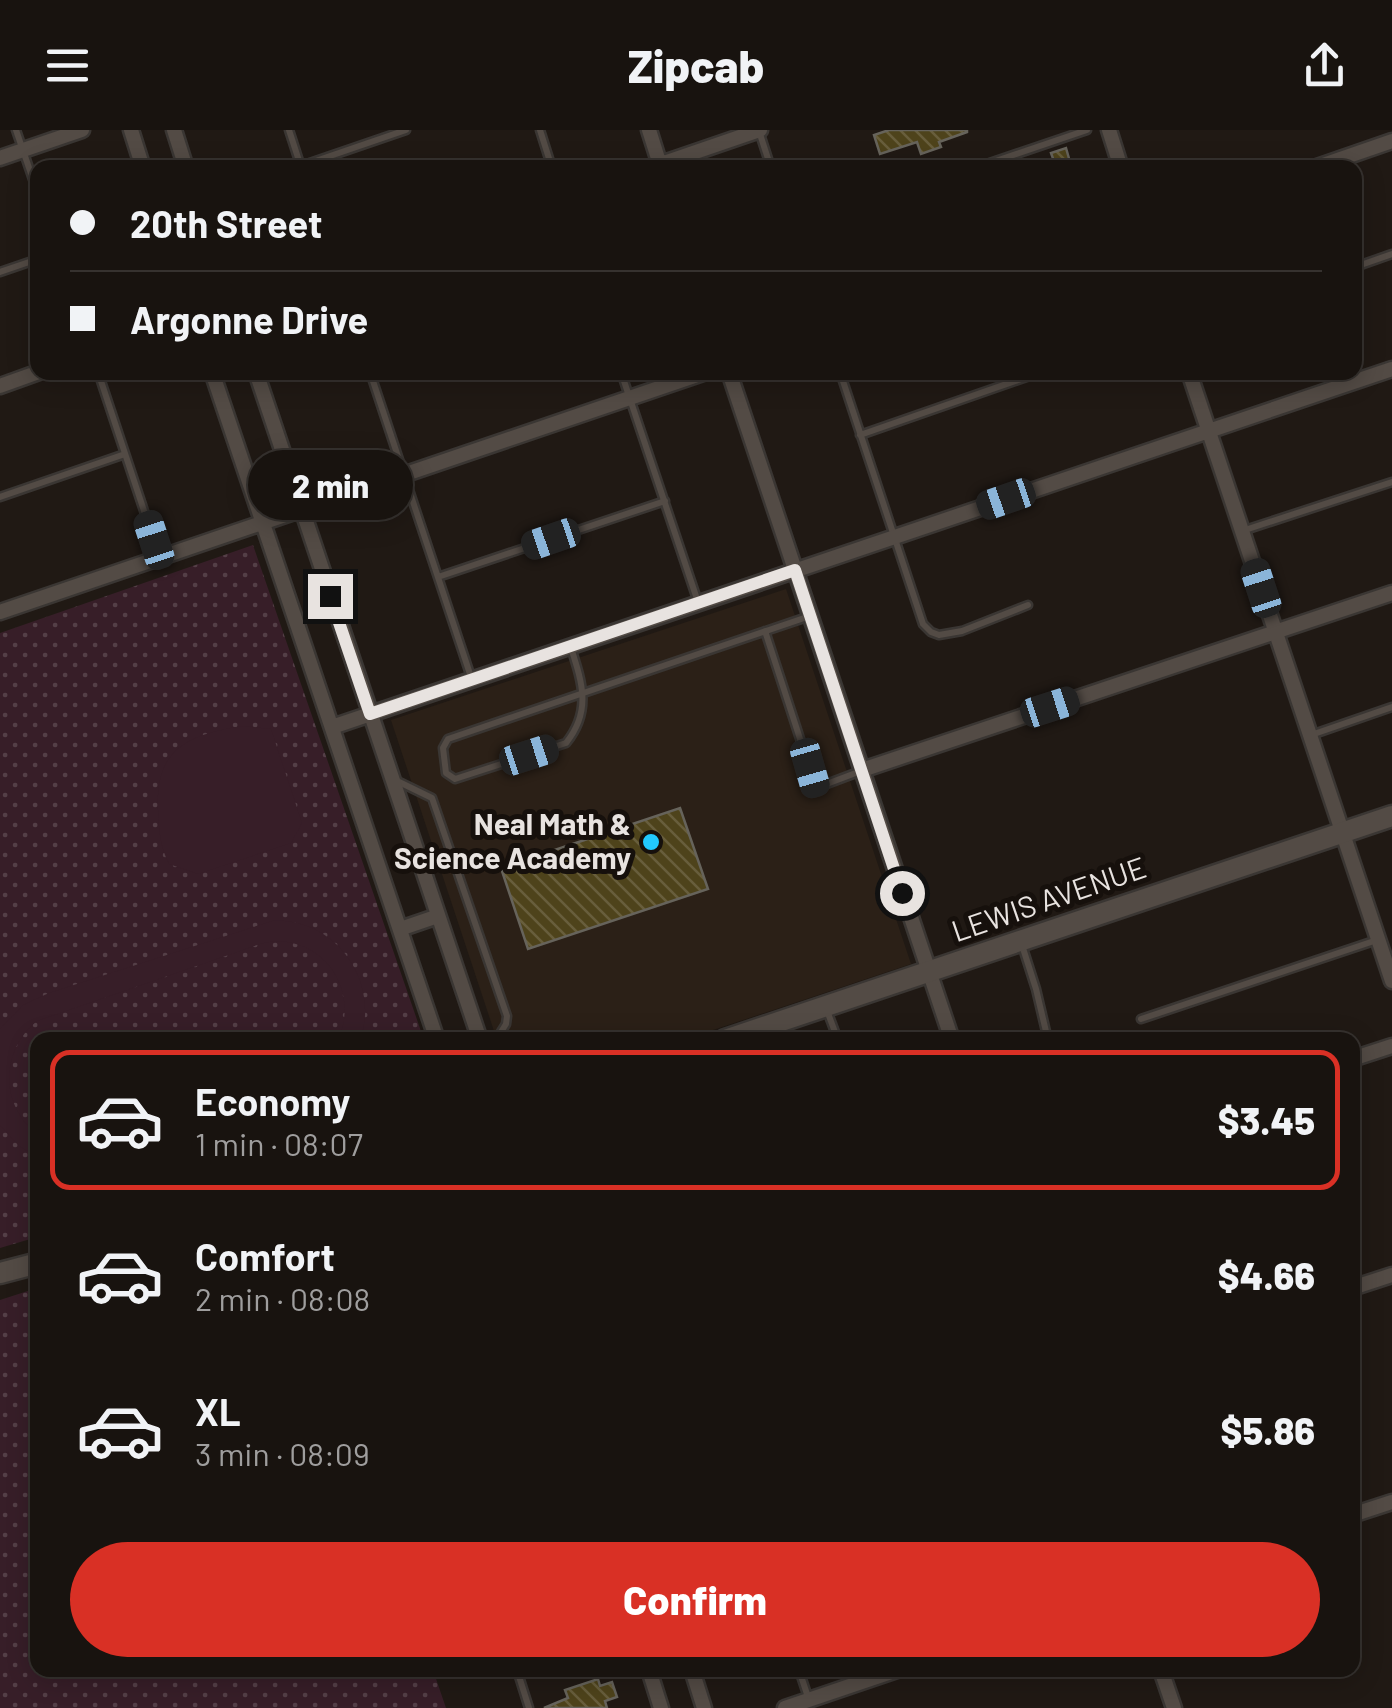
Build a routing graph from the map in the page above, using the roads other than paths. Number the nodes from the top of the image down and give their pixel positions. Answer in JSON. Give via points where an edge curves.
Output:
{"nodes":[{"id":1,"x":16,"y":130,"type":"edge"},
{"id":2,"x":82,"y":130,"type":"edge"},
{"id":3,"x":131,"y":130,"type":"edge"},
{"id":4,"x":174,"y":130,"type":"edge"},
{"id":5,"x":289,"y":130,"type":"edge"},
{"id":6,"x":406,"y":130,"type":"edge"},
{"id":7,"x":540,"y":130,"type":"edge"},
{"id":8,"x":648,"y":130,"type":"edge"},
{"id":9,"x":759,"y":130,"type":"edge"},
{"id":10,"x":1088,"y":130,"type":"edge"},
{"id":11,"x":1109,"y":130,"type":"edge"},
{"id":12,"x":1392,"y":141,"type":"edge"},
{"id":13,"x":23,"y":150,"type":"junction"},
{"id":14,"x":0,"y":158,"type":"edge"},
{"id":15,"x":140,"y":160,"type":"edge"},
{"id":16,"x":183,"y":160,"type":"edge"},
{"id":17,"x":299,"y":160,"type":"edge"},
{"id":18,"x":321,"y":160,"type":"edge"},
{"id":19,"x":549,"y":160,"type":"edge"},
{"id":20,"x":656,"y":160,"type":"edge"},
{"id":21,"x":674,"y":160,"type":"edge"},
{"id":22,"x":768,"y":160,"type":"edge"},
{"id":23,"x":1000,"y":160,"type":"edge"},
{"id":24,"x":1118,"y":160,"type":"edge"},
{"id":25,"x":1337,"y":160,"type":"edge"},
{"id":26,"x":30,"y":171,"type":"edge"},
{"id":27,"x":1392,"y":254,"type":"edge"},
{"id":28,"x":30,"y":263,"type":"edge"},
{"id":29,"x":1362,"y":265,"type":"edge"},
{"id":30,"x":0,"y":272,"type":"edge"},
{"id":31,"x":1392,"y":369,"type":"edge"},
{"id":32,"x":30,"y":376,"type":"edge"},
{"id":33,"x":1362,"y":379,"type":"edge"},
{"id":34,"x":101,"y":380,"type":"edge"},
{"id":35,"x":215,"y":380,"type":"edge"},
{"id":36,"x":259,"y":380,"type":"edge"},
{"id":37,"x":372,"y":380,"type":"edge"},
{"id":38,"x":624,"y":380,"type":"edge"},
{"id":39,"x":683,"y":380,"type":"edge"},
{"id":40,"x":732,"y":380,"type":"edge"},
{"id":41,"x":843,"y":380,"type":"edge"},
{"id":42,"x":1017,"y":380,"type":"edge"},
{"id":43,"x":1193,"y":380,"type":"edge"},
{"id":44,"x":1359,"y":380,"type":"edge"},
{"id":45,"x":0,"y":386,"type":"edge"},
{"id":46,"x":630,"y":398,"type":"junction"},
{"id":47,"x":1209,"y":430,"type":"junction"},
{"id":48,"x":860,"y":434,"type":"junction"},
{"id":49,"x":125,"y":454,"type":"junction"},
{"id":50,"x":404,"y":475,"type":"junction"},
{"id":51,"x":1392,"y":482,"type":"edge"},
{"id":52,"x":0,"y":498,"type":"edge"},
{"id":53,"x":664,"y":501,"type":"junction"},
{"id":54,"x":302,"y":510,"type":"junction"},
{"id":55,"x":263,"y":523,"type":"junction"},
{"id":56,"x":1242,"y":531,"type":"junction"},
{"id":57,"x":894,"y":537,"type":"junction"},
{"id":58,"x":160,"y":558,"type":"junction"},
{"id":59,"x":795,"y":570,"type":"junction"},
{"id":60,"x":438,"y":577,"type":"junction"},
{"id":61,"x":1392,"y":593,"type":"edge"},
{"id":62,"x":699,"y":603,"type":"junction"},
{"id":63,"x":1028,"y":605,"type":"dead end"},
{"id":64,"x":0,"y":612,"type":"edge"},
{"id":65,"x":810,"y":616,"type":"junction"},
{"id":66,"x":765,"y":631,"type":"junction"},
{"id":67,"x":1276,"y":632,"type":"junction"},
{"id":68,"x":570,"y":646,"type":"junction"},
{"id":69,"x":472,"y":680,"type":"junction"},
{"id":70,"x":586,"y":692,"type":"junction"},
{"id":71,"x":1392,"y":707,"type":"edge"},
{"id":72,"x":370,"y":714,"type":"junction"},
{"id":73,"x":332,"y":727,"type":"junction"},
{"id":74,"x":1310,"y":735,"type":"junction"},
{"id":75,"x":862,"y":770,"type":"junction"},
{"id":76,"x":392,"y":779,"type":"junction"},
{"id":77,"x":1392,"y":816,"type":"edge"},
{"id":78,"x":1343,"y":833,"type":"junction"},
{"id":79,"x":438,"y":916,"type":"junction"},
{"id":80,"x":400,"y":929,"type":"junction"},
{"id":81,"x":1378,"y":939,"type":"junction"},
{"id":82,"x":1020,"y":941,"type":"junction"},
{"id":83,"x":929,"y":972,"type":"junction"},
{"id":84,"x":1392,"y":981,"type":"edge"},
{"id":85,"x":826,"y":1006,"type":"junction"},
{"id":86,"x":1140,"y":1020,"type":"dead end"},
{"id":87,"x":434,"y":1032,"type":"edge"},
{"id":88,"x":477,"y":1032,"type":"edge"},
{"id":89,"x":500,"y":1032,"type":"edge"},
{"id":90,"x":749,"y":1032,"type":"edge"},
{"id":91,"x":835,"y":1032,"type":"edge"},
{"id":92,"x":949,"y":1032,"type":"edge"},
{"id":93,"x":1046,"y":1032,"type":"edge"},
{"id":94,"x":1392,"y":1046,"type":"edge"},
{"id":95,"x":1360,"y":1056,"type":"edge"},
{"id":96,"x":30,"y":1265,"type":"edge"},
{"id":97,"x":0,"y":1273,"type":"edge"},
{"id":98,"x":1392,"y":1275,"type":"edge"},
{"id":99,"x":1360,"y":1285,"type":"edge"},
{"id":100,"x":1392,"y":1502,"type":"edge"},
{"id":101,"x":1360,"y":1513,"type":"edge"},
{"id":102,"x":519,"y":1677,"type":"edge"},
{"id":103,"x":650,"y":1677,"type":"edge"},
{"id":104,"x":694,"y":1677,"type":"edge"},
{"id":105,"x":801,"y":1677,"type":"edge"},
{"id":106,"x":876,"y":1677,"type":"edge"},
{"id":107,"x":1163,"y":1677,"type":"edge"},
{"id":108,"x":809,"y":1700,"type":"junction"},
{"id":109,"x":530,"y":1708,"type":"edge"},
{"id":110,"x":661,"y":1708,"type":"edge"},
{"id":111,"x":704,"y":1708,"type":"edge"},
{"id":112,"x":785,"y":1708,"type":"edge"},
{"id":113,"x":1174,"y":1708,"type":"edge"}],
"edges":[{"from":1,"to":13,"type":"lane"},
{"from":2,"to":13,"type":"street"},
{"from":3,"to":15,"type":"street"},
{"from":4,"to":16,"type":"street"},
{"from":5,"to":17,"type":"lane"},
{"from":6,"to":18,"type":"lane"},
{"from":7,"to":19,"type":"lane"},
{"from":8,"to":20,"type":"street"},
{"from":9,"to":21,"type":"street"},
{"from":9,"to":22,"type":"lane"},
{"from":10,"to":23,"type":"lane"},
{"from":11,"to":24,"type":"street"},
{"from":12,"to":25,"type":"street"},
{"from":13,"to":14,"type":"street"},
{"from":13,"to":26,"type":"lane"},
{"from":27,"to":29,"type":"lane"},
{"from":28,"to":30,"type":"lane"},
{"from":31,"to":33,"type":"street"},
{"from":32,"to":45,"type":"street"},
{"from":34,"to":49,"type":"lane"},
{"from":35,"to":55,"type":"street"},
{"from":36,"to":54,"type":"street"},
{"from":37,"to":50,"type":"lane"},
{"from":38,"to":46,"type":"lane"},
{"from":39,"to":46,"type":"street"},
{"from":40,"to":59,"type":"street"},
{"from":41,"to":48,"type":"lane"},
{"from":42,"to":48,"type":"lane"},
{"from":43,"to":47,"type":"street"},
{"from":44,"to":47,"type":"street"},
{"from":46,"to":50,"type":"street"},
{"from":46,"to":53,"type":"lane"},
{"from":47,"to":56,"type":"street"},
{"from":47,"to":57,"type":"street"},
{"from":48,"to":57,"type":"lane"},
{"from":49,"to":52,"type":"lane"},
{"from":49,"to":58,"type":"lane"},
{"from":50,"to":54,"type":"street"},
{"from":50,"to":60,"type":"lane"},
{"from":51,"to":56,"type":"lane"},
{"from":53,"to":60,"type":"lane"},
{"from":53,"to":62,"type":"lane"},
{"from":54,"to":55,"type":"street"},
{"from":54,"to":72,"type":"street"},
{"from":55,"to":58,"type":"street"},
{"from":55,"to":73,"type":"street"},
{"from":56,"to":67,"type":"street"},
{"from":57,"to":59,"type":"street"},
{"from":57,"to":63,"type":"lane","via":[[930,632],[962,631]]},
{"from":58,"to":64,"type":"street"},
{"from":59,"to":62,"type":"street"},
{"from":59,"to":65,"type":"street"},
{"from":60,"to":69,"type":"lane"},
{"from":61,"to":67,"type":"street"},
{"from":62,"to":68,"type":"street"},
{"from":65,"to":66,"type":"lane"},
{"from":65,"to":75,"type":"street"},
{"from":66,"to":70,"type":"lane"},
{"from":66,"to":75,"type":"lane","via":[[816,788]]},
{"from":67,"to":74,"type":"street"},
{"from":67,"to":75,"type":"street"},
{"from":68,"to":69,"type":"street"},
{"from":68,"to":70,"type":"lane"},
{"from":69,"to":72,"type":"street"},
{"from":70,"to":70,"type":"lane","via":[[448,739],[446,773],[455,780],[566,743]]},
{"from":71,"to":74,"type":"lane"},
{"from":72,"to":73,"type":"street"},
{"from":72,"to":76,"type":"street"},
{"from":73,"to":80,"type":"street"},
{"from":74,"to":78,"type":"street"},
{"from":75,"to":83,"type":"street"},
{"from":76,"to":79,"type":"street"},
{"from":76,"to":89,"type":"lane","via":[[432,798],[507,1016]]},
{"from":77,"to":78,"type":"main road","name":"LEWIS AVENUE"},
{"from":78,"to":81,"type":"street"},
{"from":78,"to":82,"type":"main road","name":"LEWIS AVENUE"},
{"from":79,"to":80,"type":"street"},
{"from":79,"to":88,"type":"street"},
{"from":80,"to":87,"type":"street"},
{"from":81,"to":84,"type":"street"},
{"from":81,"to":86,"type":"lane"},
{"from":82,"to":83,"type":"main road","name":"LEWIS AVENUE"},
{"from":82,"to":93,"type":"lane"},
{"from":83,"to":85,"type":"main road","name":"LEWIS AVENUE"},
{"from":83,"to":92,"type":"street"},
{"from":85,"to":90,"type":"main road","name":"LEWIS AVENUE"},
{"from":85,"to":91,"type":"lane"},
{"from":94,"to":95,"type":"street"},
{"from":96,"to":97,"type":"main road"},
{"from":98,"to":99,"type":"street"},
{"from":100,"to":101,"type":"street"},
{"from":102,"to":109,"type":"lane"},
{"from":103,"to":110,"type":"street"},
{"from":104,"to":111,"type":"street"},
{"from":105,"to":108,"type":"lane"},
{"from":106,"to":108,"type":"street"},
{"from":107,"to":113,"type":"street"},
{"from":108,"to":112,"type":"street"}]}
